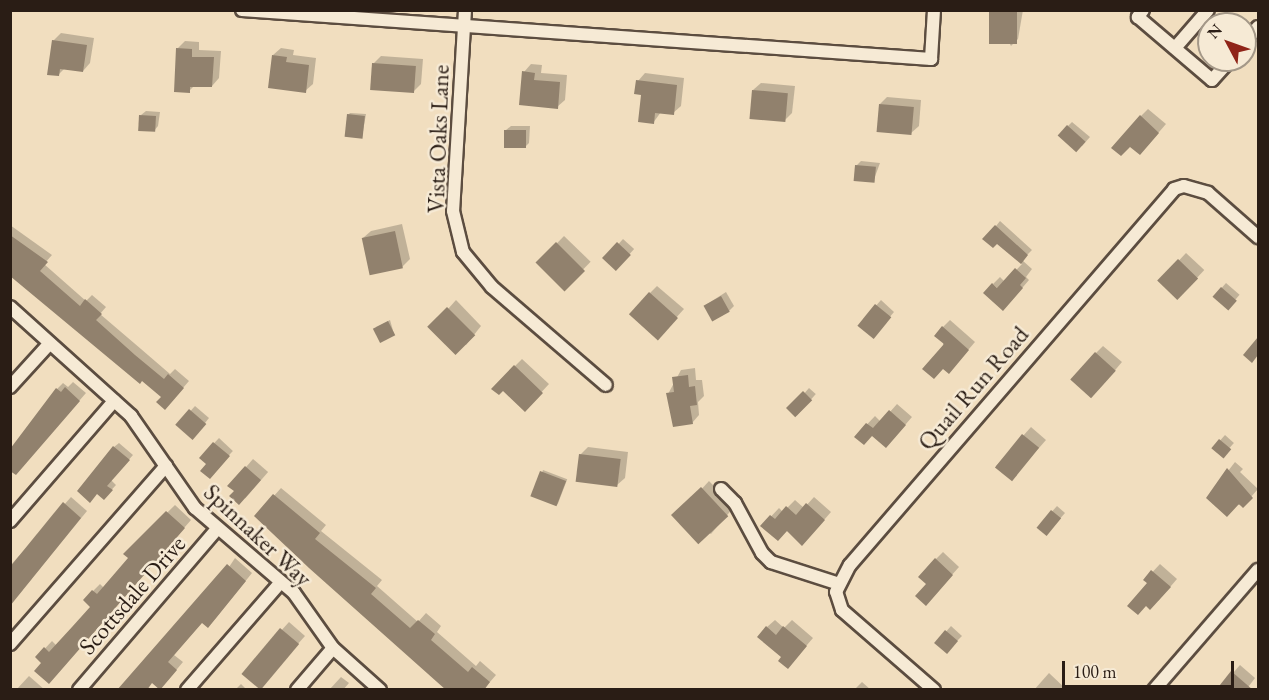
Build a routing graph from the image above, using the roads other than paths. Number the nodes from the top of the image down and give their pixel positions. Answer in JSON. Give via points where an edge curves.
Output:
{"nodes":[{"id":1,"x":242,"y":10,"type":"edge"},
{"id":2,"x":465,"y":10,"type":"edge"},
{"id":3,"x":934,"y":10,"type":"edge"},
{"id":4,"x":1143,"y":10,"type":"edge"},
{"id":5,"x":1208,"y":10,"type":"edge"},
{"id":6,"x":464,"y":26,"type":"junction"},
{"id":7,"x":1175,"y":48,"type":"junction"},
{"id":8,"x":1197,"y":67,"type":"edge"},
{"id":9,"x":1203,"y":72,"type":"edge"},
{"id":10,"x":1219,"y":72,"type":"edge"},
{"id":11,"x":1258,"y":237,"type":"edge"},
{"id":12,"x":10,"y":307,"type":"edge"},
{"id":13,"x":50,"y":343,"type":"junction"},
{"id":14,"x":606,"y":385,"type":"dead end"},
{"id":15,"x":10,"y":387,"type":"edge"},
{"id":16,"x":114,"y":400,"type":"junction"},
{"id":17,"x":166,"y":466,"type":"junction"},
{"id":18,"x":721,"y":489,"type":"dead end"},
{"id":19,"x":10,"y":521,"type":"edge"},
{"id":20,"x":218,"y":528,"type":"junction"},
{"id":21,"x":1258,"y":570,"type":"edge"},
{"id":22,"x":281,"y":582,"type":"junction"},
{"id":23,"x":839,"y":584,"type":"junction"},
{"id":24,"x":10,"y":644,"type":"edge"},
{"id":25,"x":333,"y":648,"type":"junction"},
{"id":26,"x":79,"y":690,"type":"edge"},
{"id":27,"x":187,"y":690,"type":"edge"},
{"id":28,"x":297,"y":690,"type":"edge"},
{"id":29,"x":380,"y":690,"type":"edge"},
{"id":30,"x":934,"y":690,"type":"edge"},
{"id":31,"x":1154,"y":690,"type":"edge"}],
"edges":[{"from":1,"to":6,"type":"street"},
{"from":2,"to":6,"type":"street","name":"Vista Oaks Lane"},
{"from":3,"to":6,"type":"street","via":[[931,59]]},
{"from":4,"to":7,"type":"street","via":[[1138,17]]},
{"from":5,"to":7,"type":"street"},
{"from":6,"to":14,"type":"street","name":"Vista Oaks Lane","via":[[453,211],[463,252],[492,286]]},
{"from":7,"to":8,"type":"street"},
{"from":9,"to":10,"type":"street","via":[[1212,80]]},
{"from":11,"to":23,"type":"street","name":"Quail Run Road","via":[[1208,193],[1184,186],[1174,189],[873,537]]},
{"from":12,"to":13,"type":"street","name":"Spinnaker Way"},
{"from":13,"to":15,"type":"street"},
{"from":13,"to":16,"type":"street","name":"Spinnaker Way"},
{"from":16,"to":17,"type":"street","name":"Spinnaker Way","via":[[151,440]]},
{"from":16,"to":19,"type":"street"},
{"from":17,"to":20,"type":"street","name":"Spinnaker Way","via":[[195,508]]},
{"from":17,"to":24,"type":"street"},
{"from":18,"to":23,"type":"street","via":[[735,503],[771,562]]},
{"from":20,"to":22,"type":"street","name":"Spinnaker Way"},
{"from":20,"to":26,"type":"street","name":"Scottsdale Drive"},
{"from":21,"to":31,"type":"street"},
{"from":22,"to":25,"type":"street","name":"Spinnaker Way","via":[[294,593]]},
{"from":22,"to":27,"type":"street"},
{"from":23,"to":30,"type":"street","via":[[836,591],[843,610]]},
{"from":25,"to":28,"type":"street"},
{"from":25,"to":29,"type":"street","name":"Spinnaker Way"}]}
